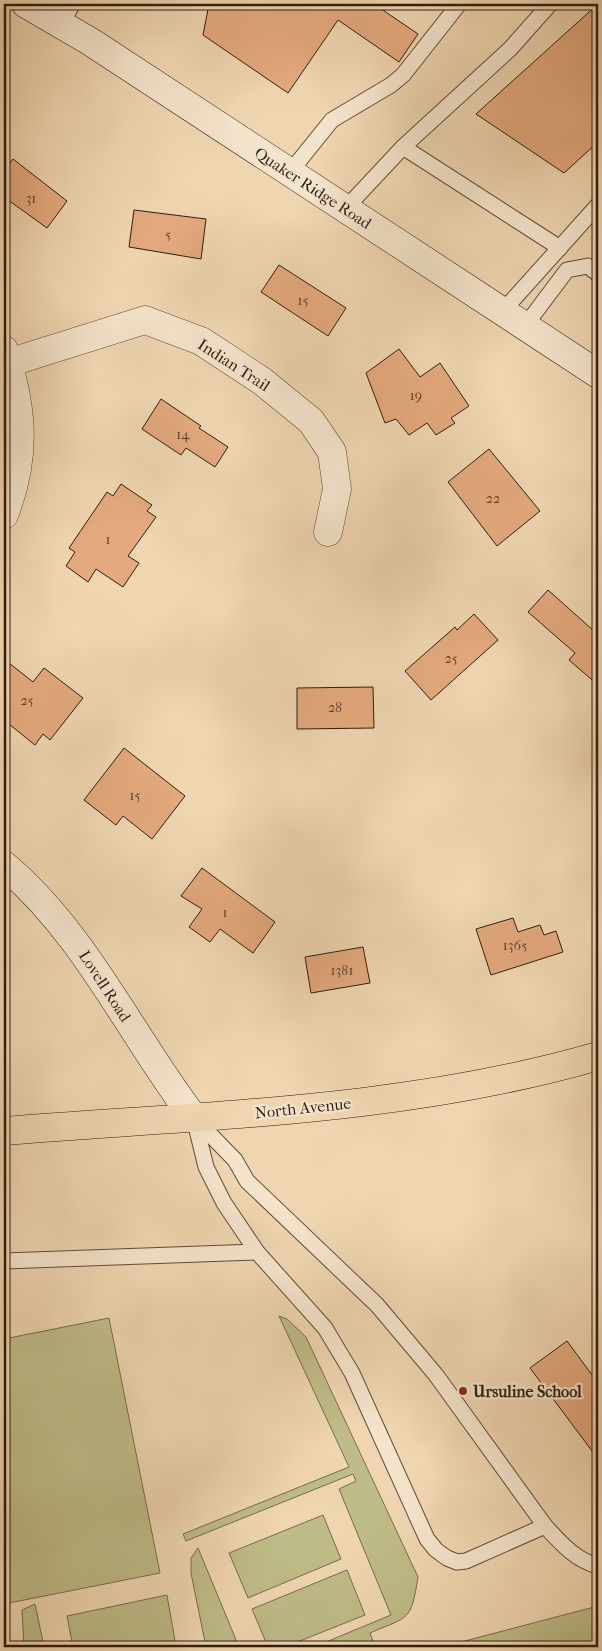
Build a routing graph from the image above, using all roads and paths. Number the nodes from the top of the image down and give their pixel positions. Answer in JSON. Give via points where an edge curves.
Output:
{"nodes":[{"id":1,"x":26,"y":4,"type":"edge"},
{"id":2,"x":459,"y":4,"type":"edge"},
{"id":3,"x":550,"y":4,"type":"edge"},
{"id":4,"x":67,"y":14,"type":"edge"},
{"id":5,"x":403,"y":147,"type":"junction"},
{"id":6,"x":290,"y":172,"type":"junction"},
{"id":7,"x":598,"y":205,"type":"edge"},
{"id":8,"x":346,"y":209,"type":"junction"},
{"id":9,"x":560,"y":248,"type":"junction"},
{"id":10,"x":598,"y":274,"type":"edge"},
{"id":11,"x":502,"y":312,"type":"junction"},
{"id":12,"x":525,"y":326,"type":"junction"},
{"id":13,"x":6,"y":357,"type":"edge"},
{"id":14,"x":598,"y":374,"type":"edge"},
{"id":15,"x":4,"y":515,"type":"edge"},
{"id":16,"x":328,"y":532,"type":"dead end"},
{"id":17,"x":4,"y":865,"type":"edge"},
{"id":18,"x":598,"y":1056,"type":"edge"},
{"id":19,"x":194,"y":1118,"type":"junction"},
{"id":20,"x":4,"y":1131,"type":"edge"},
{"id":21,"x":257,"y":1252,"type":"junction"},
{"id":22,"x":4,"y":1261,"type":"edge"},
{"id":23,"x":545,"y":1526,"type":"junction"},
{"id":24,"x":598,"y":1566,"type":"edge"}],
"edges":[{"from":1,"to":4,"type":"street","name":"Quaker Ridge Road"},
{"from":2,"to":6,"type":"lane","via":[[403,75],[332,120]]},
{"from":3,"to":5,"type":"lane","via":[[510,49]]},
{"from":4,"to":6,"type":"street","name":"Quaker Ridge Road"},
{"from":5,"to":8,"type":"lane"},
{"from":5,"to":9,"type":"lane"},
{"from":6,"to":8,"type":"street","name":"Quaker Ridge Road"},
{"from":7,"to":9,"type":"lane"},
{"from":8,"to":11,"type":"street","name":"Quaker Ridge Road"},
{"from":9,"to":11,"type":"lane"},
{"from":10,"to":12,"type":"lane","via":[[588,266],[568,270]]},
{"from":11,"to":12,"type":"street","name":"Quaker Ridge Road"},
{"from":12,"to":14,"type":"street","name":"Quaker Ridge Road"},
{"from":13,"to":15,"type":"street","via":[[16,390],[20,440],[16,480]]},
{"from":13,"to":16,"type":"street","name":"Indian Trail","via":[[145,320],[201,341],[262,381],[310,421],[332,452],[337,489]]},
{"from":17,"to":19,"type":"street","name":"Lovell Road","via":[[21,879],[88,958],[166,1082]]},
{"from":18,"to":19,"type":"main road","name":"North Avenue","via":[[443,1092]]},
{"from":19,"to":20,"type":"main road","name":"North Avenue"},
{"from":19,"to":21,"type":"lane","via":[[206,1167],[224,1203]]},
{"from":19,"to":23,"type":"lane","via":[[235,1160],[247,1181],[377,1305],[436,1375]]},
{"from":21,"to":22,"type":"lane"},
{"from":21,"to":23,"type":"lane","via":[[325,1328],[340,1350],[420,1524],[436,1550],[457,1562],[466,1561]]},
{"from":23,"to":24,"type":"lane","via":[[574,1555]]}]}
